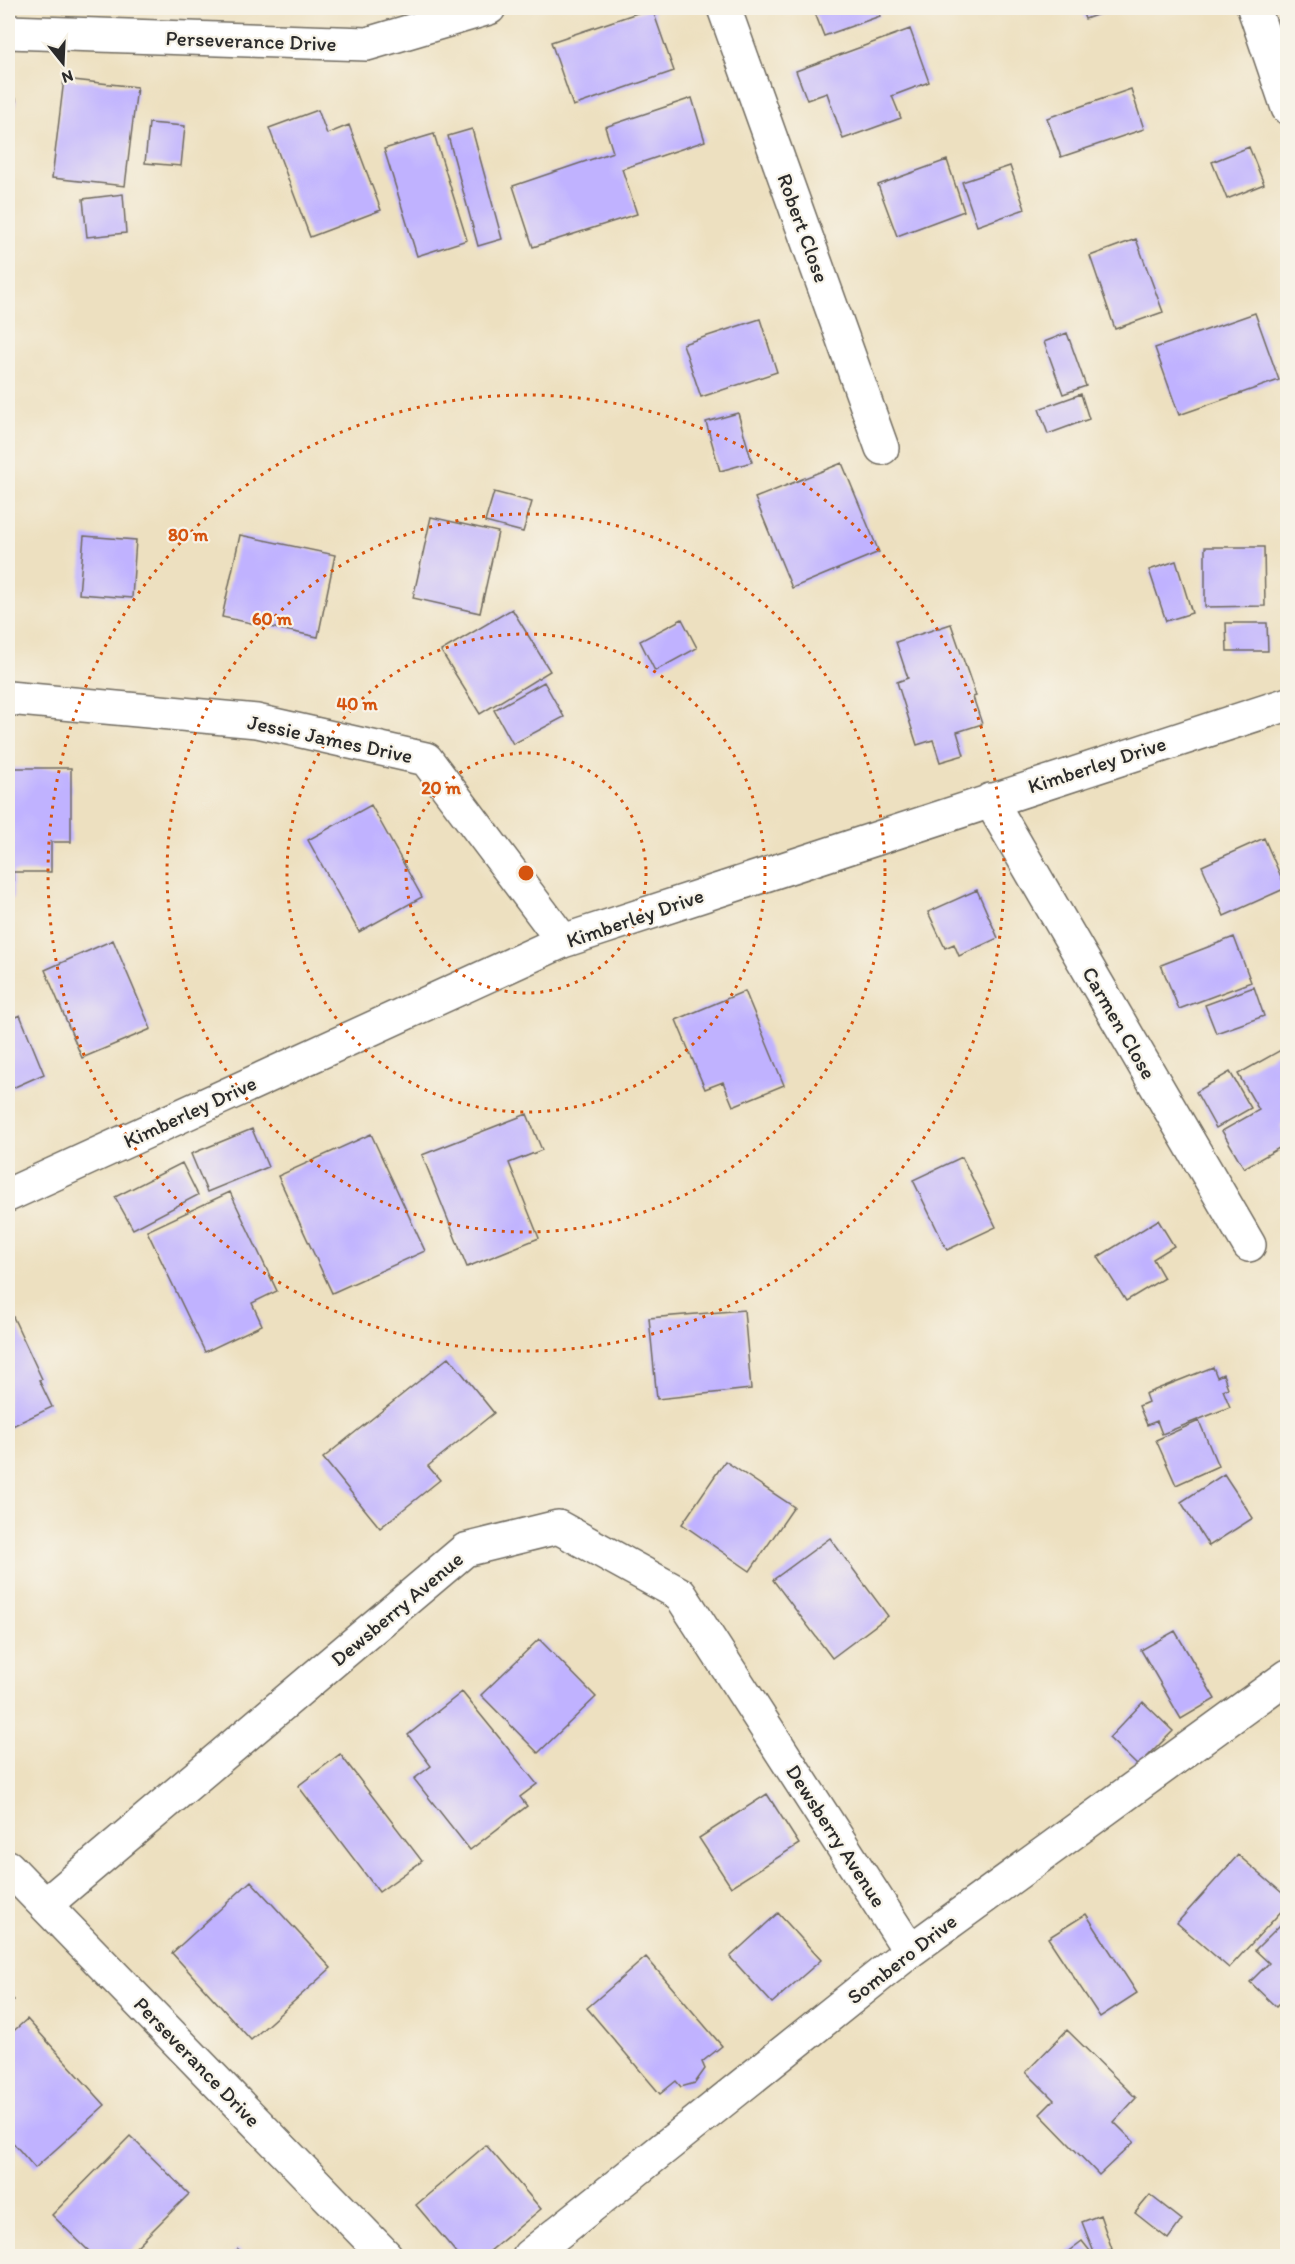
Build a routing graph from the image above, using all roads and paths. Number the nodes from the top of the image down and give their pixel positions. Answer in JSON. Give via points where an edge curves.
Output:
{"nodes":[{"id":1,"x":489,"y":8,"type":"edge"},
{"id":2,"x":724,"y":8,"type":"edge"},
{"id":3,"x":1254,"y":8,"type":"edge"},
{"id":4,"x":8,"y":33,"type":"edge"},
{"id":5,"x":1287,"y":108,"type":"edge"},
{"id":6,"x":882,"y":448,"type":"dead end"},
{"id":7,"x":8,"y":698,"type":"edge"},
{"id":8,"x":1287,"y":704,"type":"edge"},
{"id":9,"x":990,"y":800,"type":"junction"},
{"id":10,"x":562,"y":941,"type":"junction"},
{"id":11,"x":8,"y":1196,"type":"edge"},
{"id":12,"x":1249,"y":1245,"type":"dead end"},
{"id":13,"x":1287,"y":1676,"type":"edge"},
{"id":14,"x":8,"y":1867,"type":"edge"},
{"id":15,"x":45,"y":1905,"type":"junction"},
{"id":16,"x":910,"y":1950,"type":"junction"},
{"id":17,"x":386,"y":2256,"type":"edge"},
{"id":18,"x":529,"y":2256,"type":"edge"}],
"edges":[{"from":1,"to":4,"type":"street","name":"Perseverance Drive","via":[[367,44]]},
{"from":2,"to":6,"type":"street","name":"Robert Close"},
{"from":3,"to":5,"type":"street"},
{"from":7,"to":10,"type":"street","name":"Jessie James Drive","via":[[257,721],[426,759]]},
{"from":8,"to":9,"type":"street","name":"Kimberley Drive"},
{"from":9,"to":10,"type":"street","name":"Kimberley Drive"},
{"from":9,"to":12,"type":"street","name":"Carmen Close"},
{"from":10,"to":11,"type":"street","name":"Kimberley Drive"},
{"from":13,"to":16,"type":"street","name":"Sombero Drive"},
{"from":14,"to":15,"type":"street","name":"Perseverance Drive"},
{"from":15,"to":16,"type":"street","name":"Dewsberry Avenue","via":[[465,1550],[558,1527],[680,1594]]},
{"from":15,"to":17,"type":"street","name":"Perseverance Drive"},
{"from":16,"to":18,"type":"street","name":"Sombero Drive"}]}
